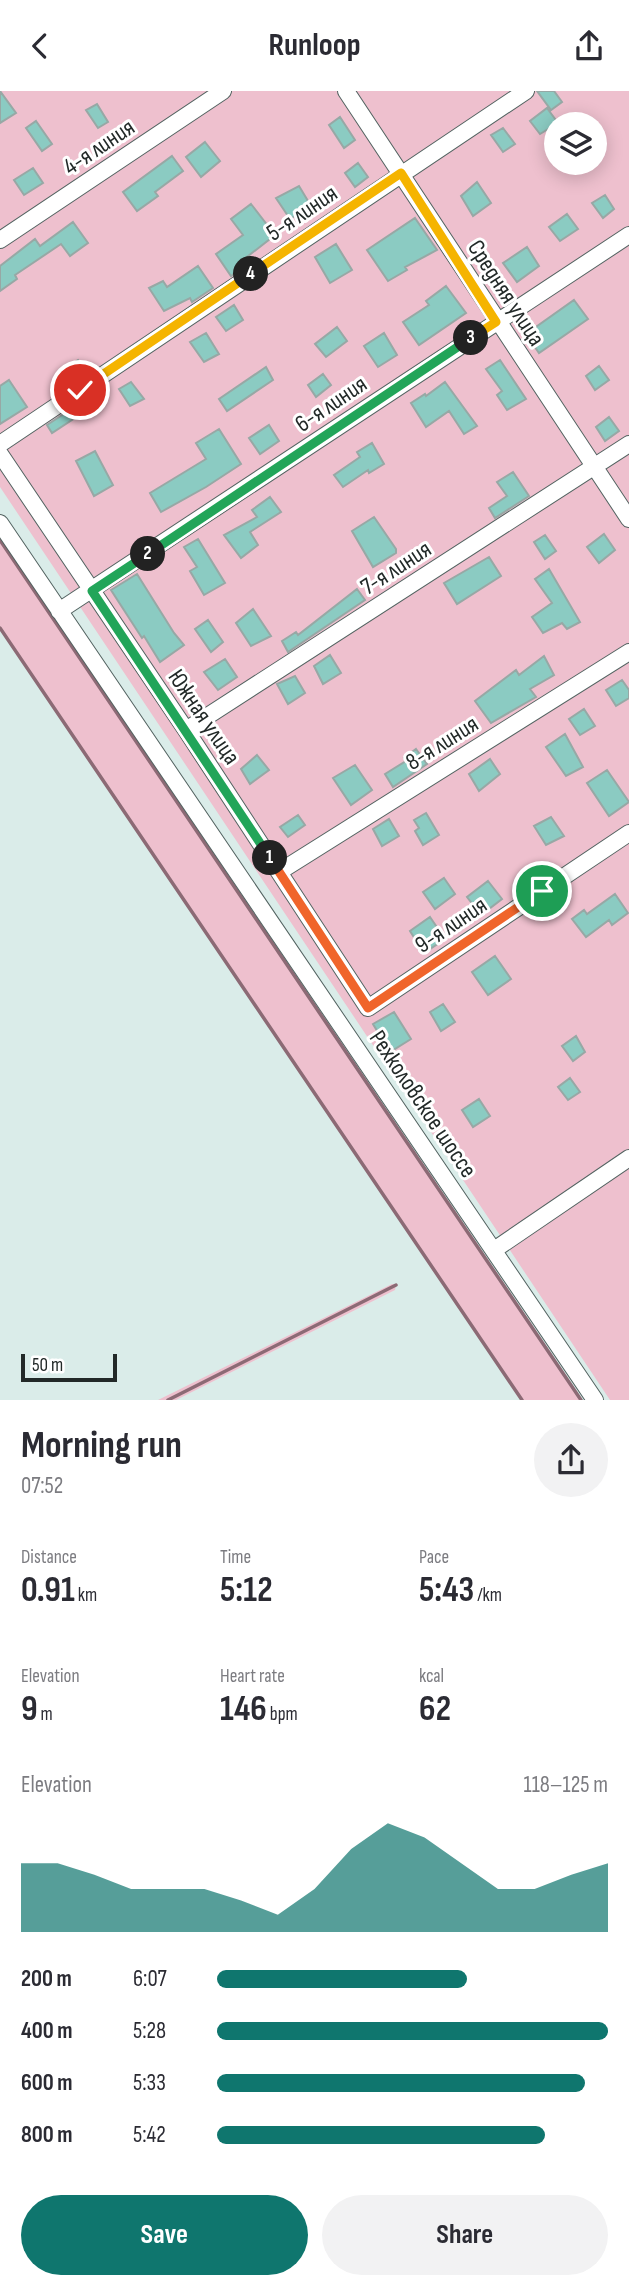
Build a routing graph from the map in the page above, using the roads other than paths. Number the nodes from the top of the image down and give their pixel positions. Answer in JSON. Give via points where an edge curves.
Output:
{"nodes":[{"id":1,"x":223,"y":91,"type":"edge"},
{"id":2,"x":345,"y":91,"type":"edge"},
{"id":3,"x":526,"y":91,"type":"edge"},
{"id":4,"x":401,"y":173,"type":"junction"},
{"id":5,"x":629,"y":235,"type":"edge"},
{"id":6,"x":0,"y":240,"type":"edge"},
{"id":7,"x":496,"y":322,"type":"junction"},
{"id":8,"x":0,"y":444,"type":"edge"},
{"id":9,"x":629,"y":444,"type":"edge"},
{"id":10,"x":0,"y":454,"type":"edge"},
{"id":11,"x":594,"y":469,"type":"junction"},
{"id":12,"x":629,"y":519,"type":"edge"},
{"id":13,"x":0,"y":523,"type":"edge"},
{"id":14,"x":92,"y":591,"type":"junction"},
{"id":15,"x":59,"y":611,"type":"junction"},
{"id":16,"x":629,"y":652,"type":"edge"},
{"id":17,"x":186,"y":730,"type":"junction"},
{"id":18,"x":629,"y":833,"type":"edge"},
{"id":19,"x":279,"y":872,"type":"junction"},
{"id":20,"x":368,"y":1008,"type":"joint"},
{"id":21,"x":629,"y":1158,"type":"edge"},
{"id":22,"x":494,"y":1250,"type":"junction"},
{"id":23,"x":595,"y":1400,"type":"edge"}],
"edges":[{"from":1,"to":6,"type":"street","name":"4-я линия"},
{"from":2,"to":4,"type":"street","name":"Средняя улица"},
{"from":3,"to":4,"type":"street","name":"5-я линия"},
{"from":4,"to":7,"type":"street","name":"Средняя улица"},
{"from":4,"to":8,"type":"street","name":"5-я линия"},
{"from":5,"to":7,"type":"street","name":"6-я линия"},
{"from":7,"to":11,"type":"street","name":"Средняя улица"},
{"from":7,"to":14,"type":"street","name":"6-я линия"},
{"from":9,"to":11,"type":"street","name":"7-я линия"},
{"from":10,"to":14,"type":"street","name":"Южная улица"},
{"from":11,"to":12,"type":"street","name":"Средняя улица"},
{"from":11,"to":17,"type":"street","name":"7-я линия"},
{"from":13,"to":15,"type":"street","name":"Рехколовское шоссе"},
{"from":14,"to":15,"type":"street","name":"6-я линия"},
{"from":14,"to":17,"type":"street","name":"Южная улица"},
{"from":15,"to":22,"type":"street","name":"Рехколовское шоссе"},
{"from":16,"to":19,"type":"street","name":"8-я линия"},
{"from":17,"to":19,"type":"street","name":"Южная улица"},
{"from":18,"to":20,"type":"street","name":"9-я линия"},
{"from":19,"to":20,"type":"street","name":"Южная улица"},
{"from":21,"to":22,"type":"street"},
{"from":22,"to":23,"type":"street","name":"Рехколовское шоссе"}]}
